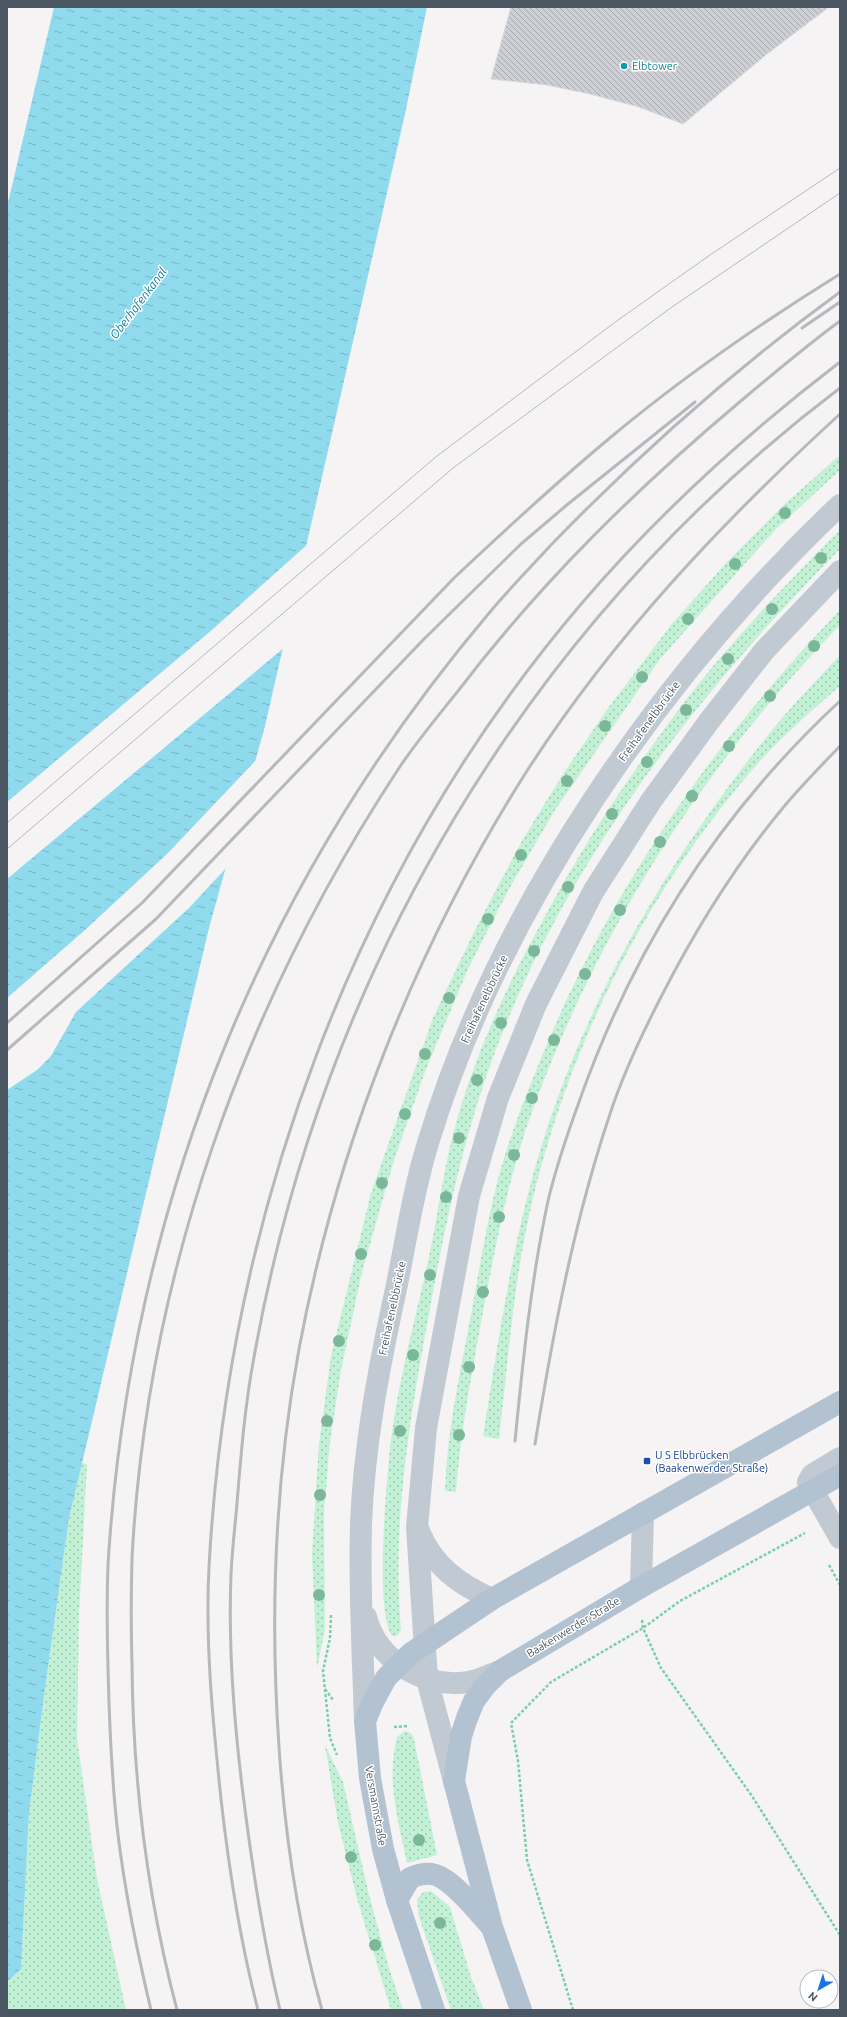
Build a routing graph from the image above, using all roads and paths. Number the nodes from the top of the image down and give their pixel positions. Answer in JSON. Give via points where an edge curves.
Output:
{"nodes":[{"id":1,"x":840,"y":505,"type":"edge"},
{"id":2,"x":840,"y":571,"type":"edge"},
{"id":3,"x":840,"y":1402,"type":"edge"},
{"id":4,"x":840,"y":1458,"type":"edge"},
{"id":5,"x":840,"y":1475,"type":"edge"},
{"id":6,"x":812,"y":1491,"type":"junction"},
{"id":7,"x":643,"y":1513,"type":"junction"},
{"id":8,"x":829,"y":1519,"type":"junction"},
{"id":9,"x":417,"y":1527,"type":"junction"},
{"id":10,"x":840,"y":1538,"type":"edge"},
{"id":11,"x":641,"y":1587,"type":"junction"},
{"id":12,"x":361,"y":1594,"type":"junction"},
{"id":13,"x":492,"y":1599,"type":"junction"},
{"id":14,"x":643,"y":1628,"type":"junction"},
{"id":15,"x":425,"y":1643,"type":"junction"},
{"id":16,"x":398,"y":1664,"type":"junction"},
{"id":17,"x":500,"y":1672,"type":"junction"},
{"id":18,"x":427,"y":1679,"type":"junction"},
{"id":19,"x":365,"y":1721,"type":"junction"},
{"id":20,"x":454,"y":1781,"type":"junction"},
{"id":21,"x":397,"y":1900,"type":"junction"},
{"id":22,"x":492,"y":1927,"type":"junction"},
{"id":23,"x":840,"y":1935,"type":"edge"},
{"id":24,"x":434,"y":2010,"type":"edge"},
{"id":25,"x":521,"y":2010,"type":"edge"},
{"id":26,"x":573,"y":2010,"type":"edge"}],
"edges":[{"from":1,"to":12,"type":"street","name":"Freihafenelbbrücke","via":[[707,645],[649,720],[608,778],[547,876],[490,983],[465,1040],[426,1147],[378,1374],[362,1515]]},
{"from":2,"to":9,"type":"street","via":[[764,651],[651,801],[593,892],[536,1004],[498,1098],[469,1196],[426,1428]]},
{"from":3,"to":7,"type":"main road"},
{"from":4,"to":6,"type":"street","via":[[812,1475],[808,1482]]},
{"from":5,"to":6,"type":"main road","name":"Baakenwerder Straße"},
{"from":6,"to":8,"type":"street"},
{"from":6,"to":11,"type":"main road","name":"Baakenwerder Straße"},
{"from":7,"to":11,"type":"street"},
{"from":7,"to":13,"type":"main road"},
{"from":8,"to":10,"type":"street"},
{"from":8,"to":14,"type":"path","via":[[680,1601]]},
{"from":9,"to":13,"type":"street","via":[[433,1556],[459,1582]]},
{"from":9,"to":15,"type":"street"},
{"from":11,"to":14,"type":"path"},
{"from":11,"to":17,"type":"main road","name":"Baakenwerder Straße"},
{"from":12,"to":16,"type":"street","name":"Baakenwerder Straße","via":[[373,1636]]},
{"from":12,"to":19,"type":"street","name":"Versmannstraße"},
{"from":13,"to":15,"type":"main road"},
{"from":14,"to":23,"type":"path","via":[[661,1668],[752,1796]]},
{"from":14,"to":26,"type":"path","via":[[551,1682],[511,1723],[518,1761],[527,1860]]},
{"from":15,"to":16,"type":"main road"},
{"from":15,"to":18,"type":"street"},
{"from":16,"to":18,"type":"street","name":"Baakenwerder Straße"},
{"from":16,"to":19,"type":"main road","via":[[380,1689]]},
{"from":17,"to":18,"type":"street","name":"Baakenwerder Straße","via":[[468,1682]]},
{"from":17,"to":20,"type":"main road","via":[[474,1701],[462,1736]]},
{"from":18,"to":20,"type":"street"},
{"from":19,"to":21,"type":"main road","name":"Versmannstraße","via":[[370,1778],[383,1849]]},
{"from":20,"to":22,"type":"main road"},
{"from":21,"to":22,"type":"main road","via":[[410,1878],[426,1873],[433,1874],[457,1890]]},
{"from":21,"to":24,"type":"main road","name":"Versmannstraße"},
{"from":22,"to":25,"type":"main road"}]}
